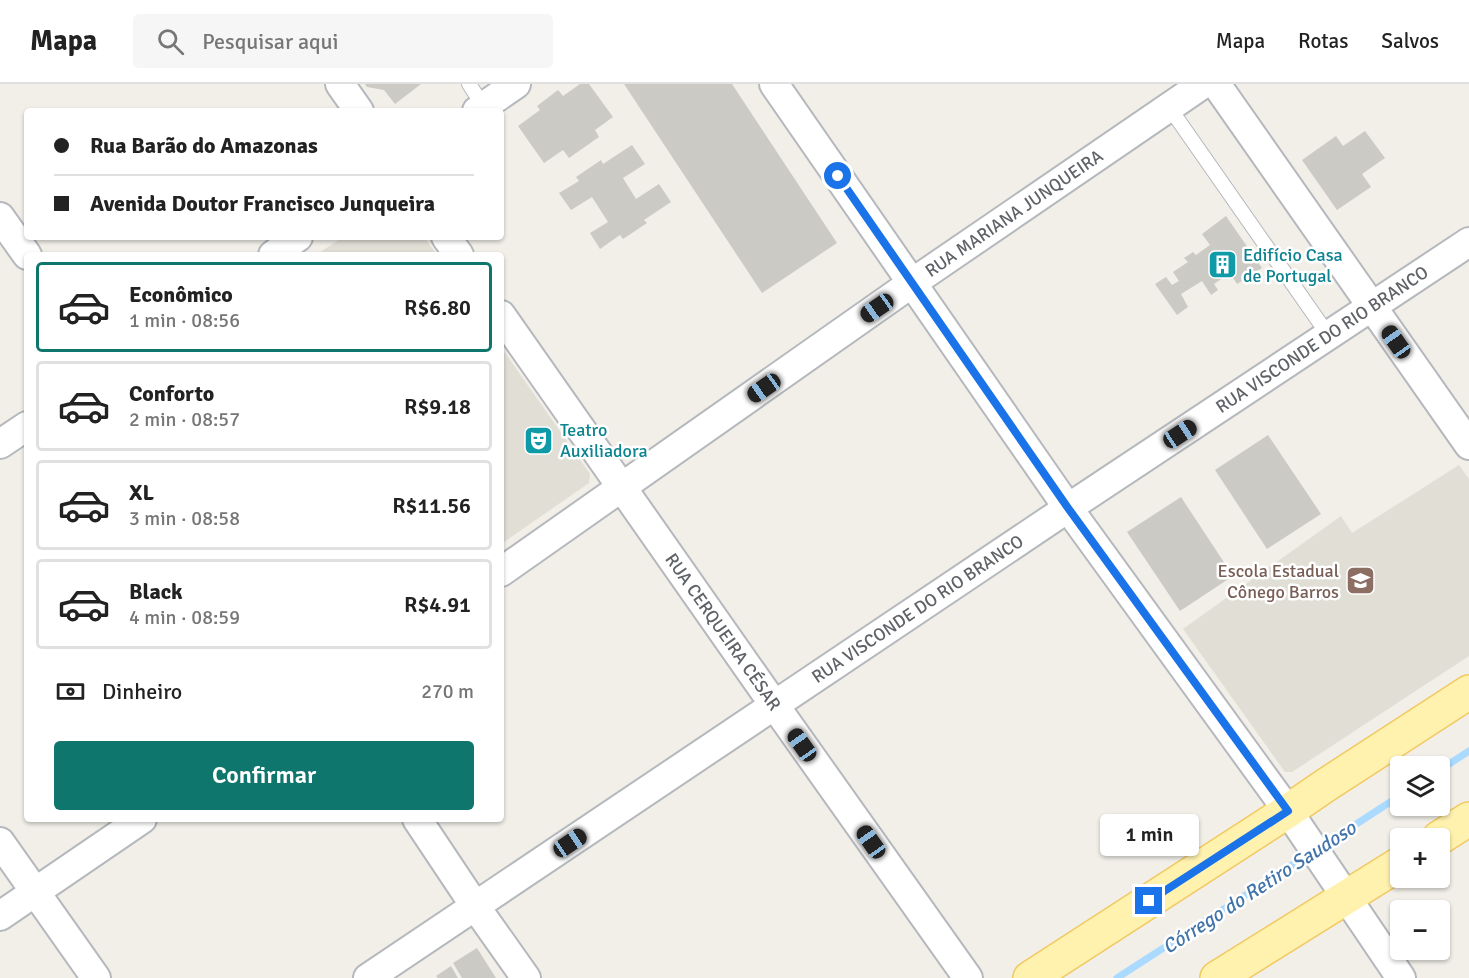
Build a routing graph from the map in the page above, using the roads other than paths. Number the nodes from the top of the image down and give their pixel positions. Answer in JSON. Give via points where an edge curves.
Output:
{"nodes":[{"id":1,"x":340,"y":84,"type":"edge"},
{"id":2,"x":516,"y":84,"type":"edge"},
{"id":3,"x":774,"y":84,"type":"edge"},
{"id":4,"x":1203,"y":84,"type":"edge"},
{"id":5,"x":1216,"y":84,"type":"edge"},
{"id":6,"x":476,"y":101,"type":"edge"},
{"id":7,"x":1169,"y":107,"type":"junction"},
{"id":8,"x":357,"y":108,"type":"edge"},
{"id":9,"x":0,"y":217,"type":"edge"},
{"id":10,"x":294,"y":240,"type":"edge"},
{"id":11,"x":1469,"y":242,"type":"edge"},
{"id":12,"x":25,"y":252,"type":"edge"},
{"id":13,"x":277,"y":252,"type":"edge"},
{"id":14,"x":912,"y":283,"type":"junction"},
{"id":15,"x":1372,"y":308,"type":"junction"},
{"id":16,"x":504,"y":319,"type":"edge"},
{"id":17,"x":1329,"y":336,"type":"junction"},
{"id":18,"x":24,"y":428,"type":"edge"},
{"id":19,"x":0,"y":444,"type":"edge"},
{"id":20,"x":1469,"y":445,"type":"edge"},
{"id":21,"x":622,"y":488,"type":"junction"},
{"id":22,"x":1068,"y":508,"type":"junction"},
{"id":23,"x":504,"y":570,"type":"edge"},
{"id":24,"x":1469,"y":692,"type":"edge"},
{"id":25,"x":775,"y":706,"type":"junction"},
{"id":26,"x":1469,"y":819,"type":"edge"},
{"id":27,"x":1295,"y":821,"type":"junction"},
{"id":28,"x":138,"y":822,"type":"edge"},
{"id":29,"x":419,"y":822,"type":"edge"},
{"id":30,"x":1450,"y":831,"type":"edge"},
{"id":31,"x":0,"y":842,"type":"edge"},
{"id":32,"x":1390,"y":867,"type":"edge"},
{"id":33,"x":1340,"y":887,"type":"junction"},
{"id":34,"x":34,"y":892,"type":"junction"},
{"id":35,"x":475,"y":906,"type":"junction"},
{"id":36,"x":0,"y":916,"type":"edge"},
{"id":37,"x":96,"y":978,"type":"edge"},
{"id":38,"x":368,"y":978,"type":"edge"},
{"id":39,"x":526,"y":978,"type":"edge"},
{"id":40,"x":968,"y":978,"type":"edge"},
{"id":41,"x":1030,"y":978,"type":"edge"},
{"id":42,"x":1217,"y":978,"type":"edge"},
{"id":43,"x":1401,"y":978,"type":"edge"}],
"edges":[{"from":1,"to":8,"type":"street"},
{"from":2,"to":6,"type":"street"},
{"from":3,"to":14,"type":"street"},
{"from":4,"to":7,"type":"street","name":"RUA MARIANA JUNQUEIRA"},
{"from":5,"to":15,"type":"street"},
{"from":7,"to":14,"type":"street","name":"RUA MARIANA JUNQUEIRA"},
{"from":7,"to":17,"type":"lane"},
{"from":9,"to":12,"type":"street"},
{"from":10,"to":13,"type":"street"},
{"from":11,"to":15,"type":"street","name":"RUA VISCONDE DO RIO BRANCO"},
{"from":14,"to":21,"type":"street","name":"RUA MARIANA JUNQUEIRA"},
{"from":14,"to":22,"type":"street"},
{"from":15,"to":17,"type":"street","name":"RUA VISCONDE DO RIO BRANCO"},
{"from":15,"to":20,"type":"street"},
{"from":16,"to":21,"type":"street","name":"RUA CERQUEIRA CÉSAR"},
{"from":17,"to":22,"type":"street","name":"RUA VISCONDE DO RIO BRANCO"},
{"from":18,"to":19,"type":"street"},
{"from":21,"to":23,"type":"street","name":"RUA MARIANA JUNQUEIRA"},
{"from":21,"to":25,"type":"street","name":"RUA CERQUEIRA CÉSAR"},
{"from":22,"to":25,"type":"street","name":"RUA VISCONDE DO RIO BRANCO"},
{"from":22,"to":27,"type":"street"},
{"from":24,"to":27,"type":"main road","via":[[1326,785]]},
{"from":25,"to":35,"type":"street","name":"RUA VISCONDE DO RIO BRANCO"},
{"from":25,"to":40,"type":"street","name":"RUA CERQUEIRA CÉSAR"},
{"from":26,"to":30,"type":"main road"},
{"from":27,"to":33,"type":"street"},
{"from":27,"to":41,"type":"main road"},
{"from":28,"to":34,"type":"street"},
{"from":29,"to":35,"type":"street"},
{"from":31,"to":34,"type":"street"},
{"from":32,"to":33,"type":"main road"},
{"from":33,"to":42,"type":"main road"},
{"from":33,"to":43,"type":"street"},
{"from":34,"to":36,"type":"street"},
{"from":34,"to":37,"type":"street"},
{"from":35,"to":38,"type":"street","name":"RUA VISCONDE DO RIO BRANCO"},
{"from":35,"to":39,"type":"street"}]}
